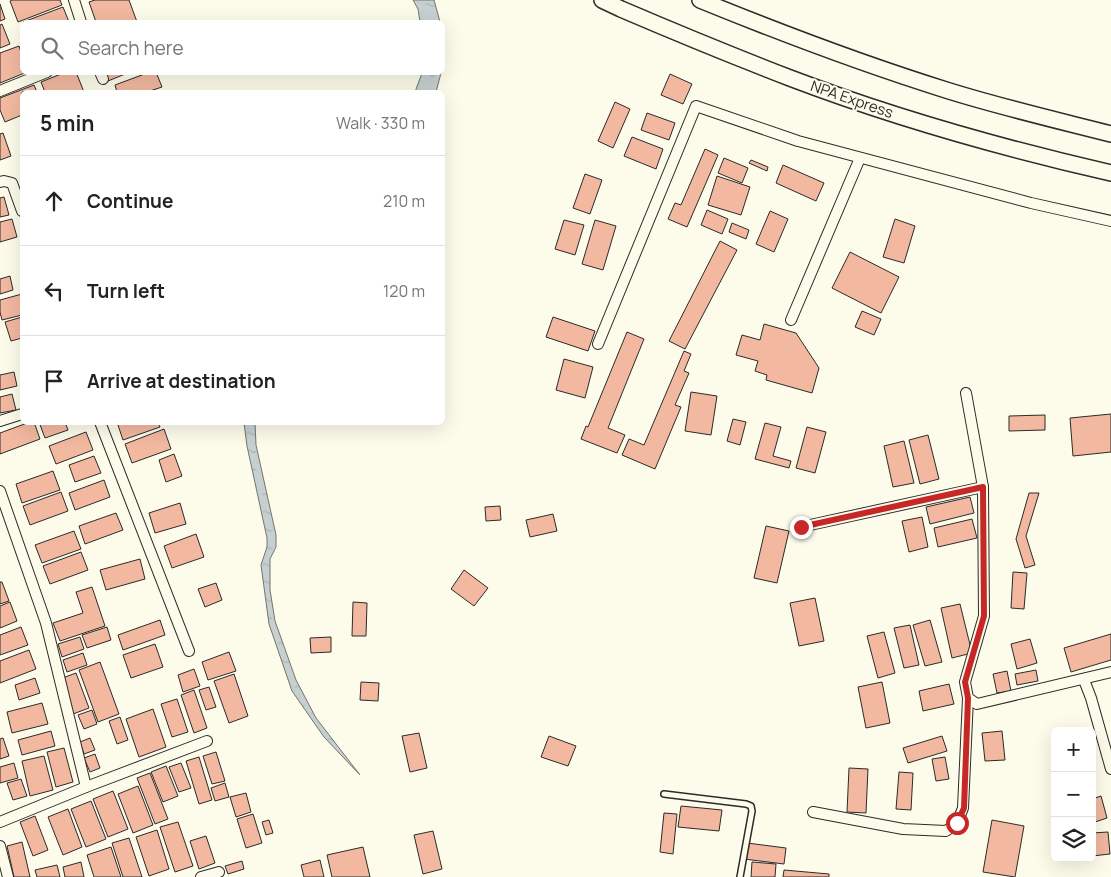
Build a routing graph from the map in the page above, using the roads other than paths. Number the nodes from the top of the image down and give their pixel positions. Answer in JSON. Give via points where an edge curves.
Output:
{"nodes":[{"id":1,"x":74,"y":0,"type":"edge"},
{"id":2,"x":602,"y":0,"type":"edge"},
{"id":3,"x":700,"y":0,"type":"edge"},
{"id":4,"x":80,"y":20,"type":"edge"},
{"id":5,"x":40,"y":75,"type":"edge"},
{"id":6,"x":0,"y":91,"type":"edge"},
{"id":7,"x":1111,"y":134,"type":"edge"},
{"id":8,"x":860,"y":158,"type":"junction"},
{"id":9,"x":1111,"y":173,"type":"edge"},
{"id":10,"x":0,"y":182,"type":"edge"},
{"id":11,"x":20,"y":202,"type":"edge"},
{"id":12,"x":1111,"y":221,"type":"edge"},
{"id":13,"x":791,"y":320,"type":"dead end"},
{"id":14,"x":598,"y":344,"type":"dead end"},
{"id":15,"x":966,"y":393,"type":"dead end"},
{"id":16,"x":20,"y":415,"type":"edge"},
{"id":17,"x":0,"y":422,"type":"edge"},
{"id":18,"x":101,"y":425,"type":"edge"},
{"id":19,"x":983,"y":487,"type":"junction"},
{"id":20,"x":0,"y":491,"type":"edge"},
{"id":21,"x":801,"y":527,"type":"dead end"},
{"id":22,"x":189,"y":651,"type":"dead end"},
{"id":23,"x":1111,"y":672,"type":"edge"},
{"id":24,"x":1084,"y":680,"type":"junction"},
{"id":25,"x":968,"y":698,"type":"junction"},
{"id":26,"x":207,"y":741,"type":"dead end"},
{"id":27,"x":1111,"y":770,"type":"edge"},
{"id":28,"x":86,"y":787,"type":"junction"},
{"id":29,"x":664,"y":794,"type":"dead end"},
{"id":30,"x":813,"y":812,"type":"dead end"},
{"id":31,"x":0,"y":822,"type":"edge"},
{"id":32,"x":0,"y":846,"type":"edge"},
{"id":33,"x":219,"y":872,"type":"dead end"},
{"id":34,"x":8,"y":877,"type":"edge"},
{"id":35,"x":201,"y":877,"type":"edge"},
{"id":36,"x":740,"y":877,"type":"edge"}],
"edges":[{"from":1,"to":4,"type":"street"},
{"from":2,"to":9,"type":"main road","name":"NPA Express","via":[[782,75],[879,109],[966,137]]},
{"from":3,"to":7,"type":"main road","via":[[947,90]]},
{"from":5,"to":6,"type":"street"},
{"from":8,"to":12,"type":"street"},
{"from":8,"to":13,"type":"street"},
{"from":8,"to":14,"type":"street","via":[[798,141],[696,106]]},
{"from":10,"to":11,"type":"street","via":[[12,183]]},
{"from":15,"to":19,"type":"street"},
{"from":16,"to":17,"type":"street"},
{"from":18,"to":22,"type":"street"},
{"from":19,"to":21,"type":"street"},
{"from":19,"to":25,"type":"street","via":[[984,616],[965,682]]},
{"from":20,"to":28,"type":"street","via":[[46,623]]},
{"from":23,"to":24,"type":"street"},
{"from":24,"to":25,"type":"street","via":[[977,704]]},
{"from":24,"to":27,"type":"street"},
{"from":25,"to":30,"type":"street","via":[[964,808],[957,823],[946,831],[903,829]]},
{"from":26,"to":28,"type":"street"},
{"from":28,"to":31,"type":"street"},
{"from":29,"to":36,"type":"lane","via":[[751,806]]},
{"from":32,"to":34,"type":"street"},
{"from":33,"to":35,"type":"street"}]}
